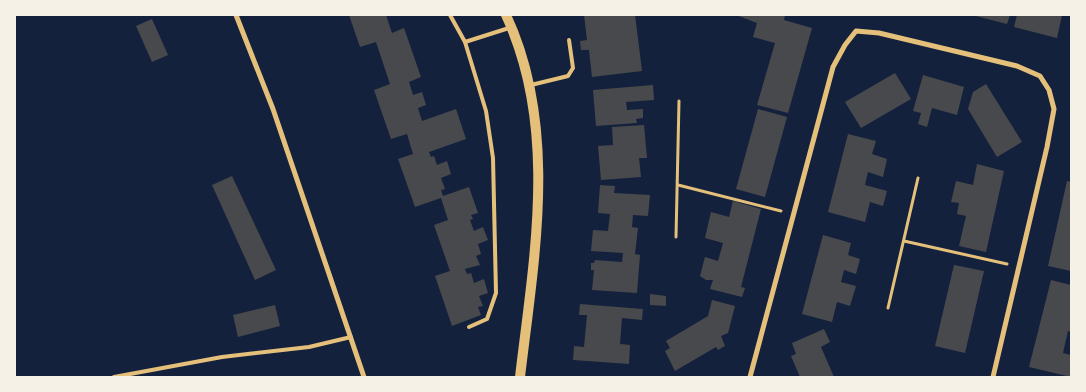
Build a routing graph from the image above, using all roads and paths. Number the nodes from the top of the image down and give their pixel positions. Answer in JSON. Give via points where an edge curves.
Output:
{"nodes":[{"id":1,"x":236,"y":15,"type":"edge"},
{"id":2,"x":450,"y":15,"type":"edge"},
{"id":3,"x":506,"y":15,"type":"edge"},
{"id":4,"x":512,"y":27,"type":"junction"},
{"id":5,"x":569,"y":40,"type":"dead end"},
{"id":6,"x":465,"y":42,"type":"junction"},
{"id":7,"x":531,"y":85,"type":"junction"},
{"id":8,"x":679,"y":101,"type":"dead end"},
{"id":9,"x":918,"y":178,"type":"dead end"},
{"id":10,"x":678,"y":185,"type":"junction"},
{"id":11,"x":794,"y":214,"type":"junction"},
{"id":12,"x":676,"y":237,"type":"dead end"},
{"id":13,"x":903,"y":241,"type":"junction"},
{"id":14,"x":1018,"y":266,"type":"junction"},
{"id":15,"x":888,"y":308,"type":"dead end"},
{"id":16,"x":469,"y":327,"type":"dead end"},
{"id":17,"x":351,"y":337,"type":"junction"},
{"id":18,"x":114,"y":377,"type":"edge"},
{"id":19,"x":364,"y":377,"type":"edge"},
{"id":20,"x":520,"y":377,"type":"edge"},
{"id":21,"x":750,"y":377,"type":"edge"},
{"id":22,"x":993,"y":377,"type":"edge"}],
"edges":[{"from":1,"to":17,"type":"street","via":[[273,109]]},
{"from":2,"to":6,"type":"lane"},
{"from":3,"to":4,"type":"main road"},
{"from":4,"to":6,"type":"lane"},
{"from":4,"to":7,"type":"main road"},
{"from":5,"to":7,"type":"lane","via":[[573,68],[568,76]]},
{"from":6,"to":16,"type":"lane","via":[[486,111],[493,158],[496,218],[496,293],[486,319]]},
{"from":7,"to":20,"type":"main road","via":[[537,150],[537,203]]},
{"from":8,"to":10,"type":"path"},
{"from":9,"to":13,"type":"path"},
{"from":10,"to":11,"type":"path"},
{"from":10,"to":12,"type":"path"},
{"from":11,"to":14,"type":"street","via":[[834,66],[856,31],[879,32],[1016,66],[1040,76],[1049,90],[1054,109]]},
{"from":11,"to":21,"type":"street"},
{"from":13,"to":14,"type":"path"},
{"from":13,"to":15,"type":"path"},
{"from":14,"to":22,"type":"street"},
{"from":17,"to":18,"type":"lane","via":[[309,347],[222,357]]},
{"from":17,"to":19,"type":"street"}]}
